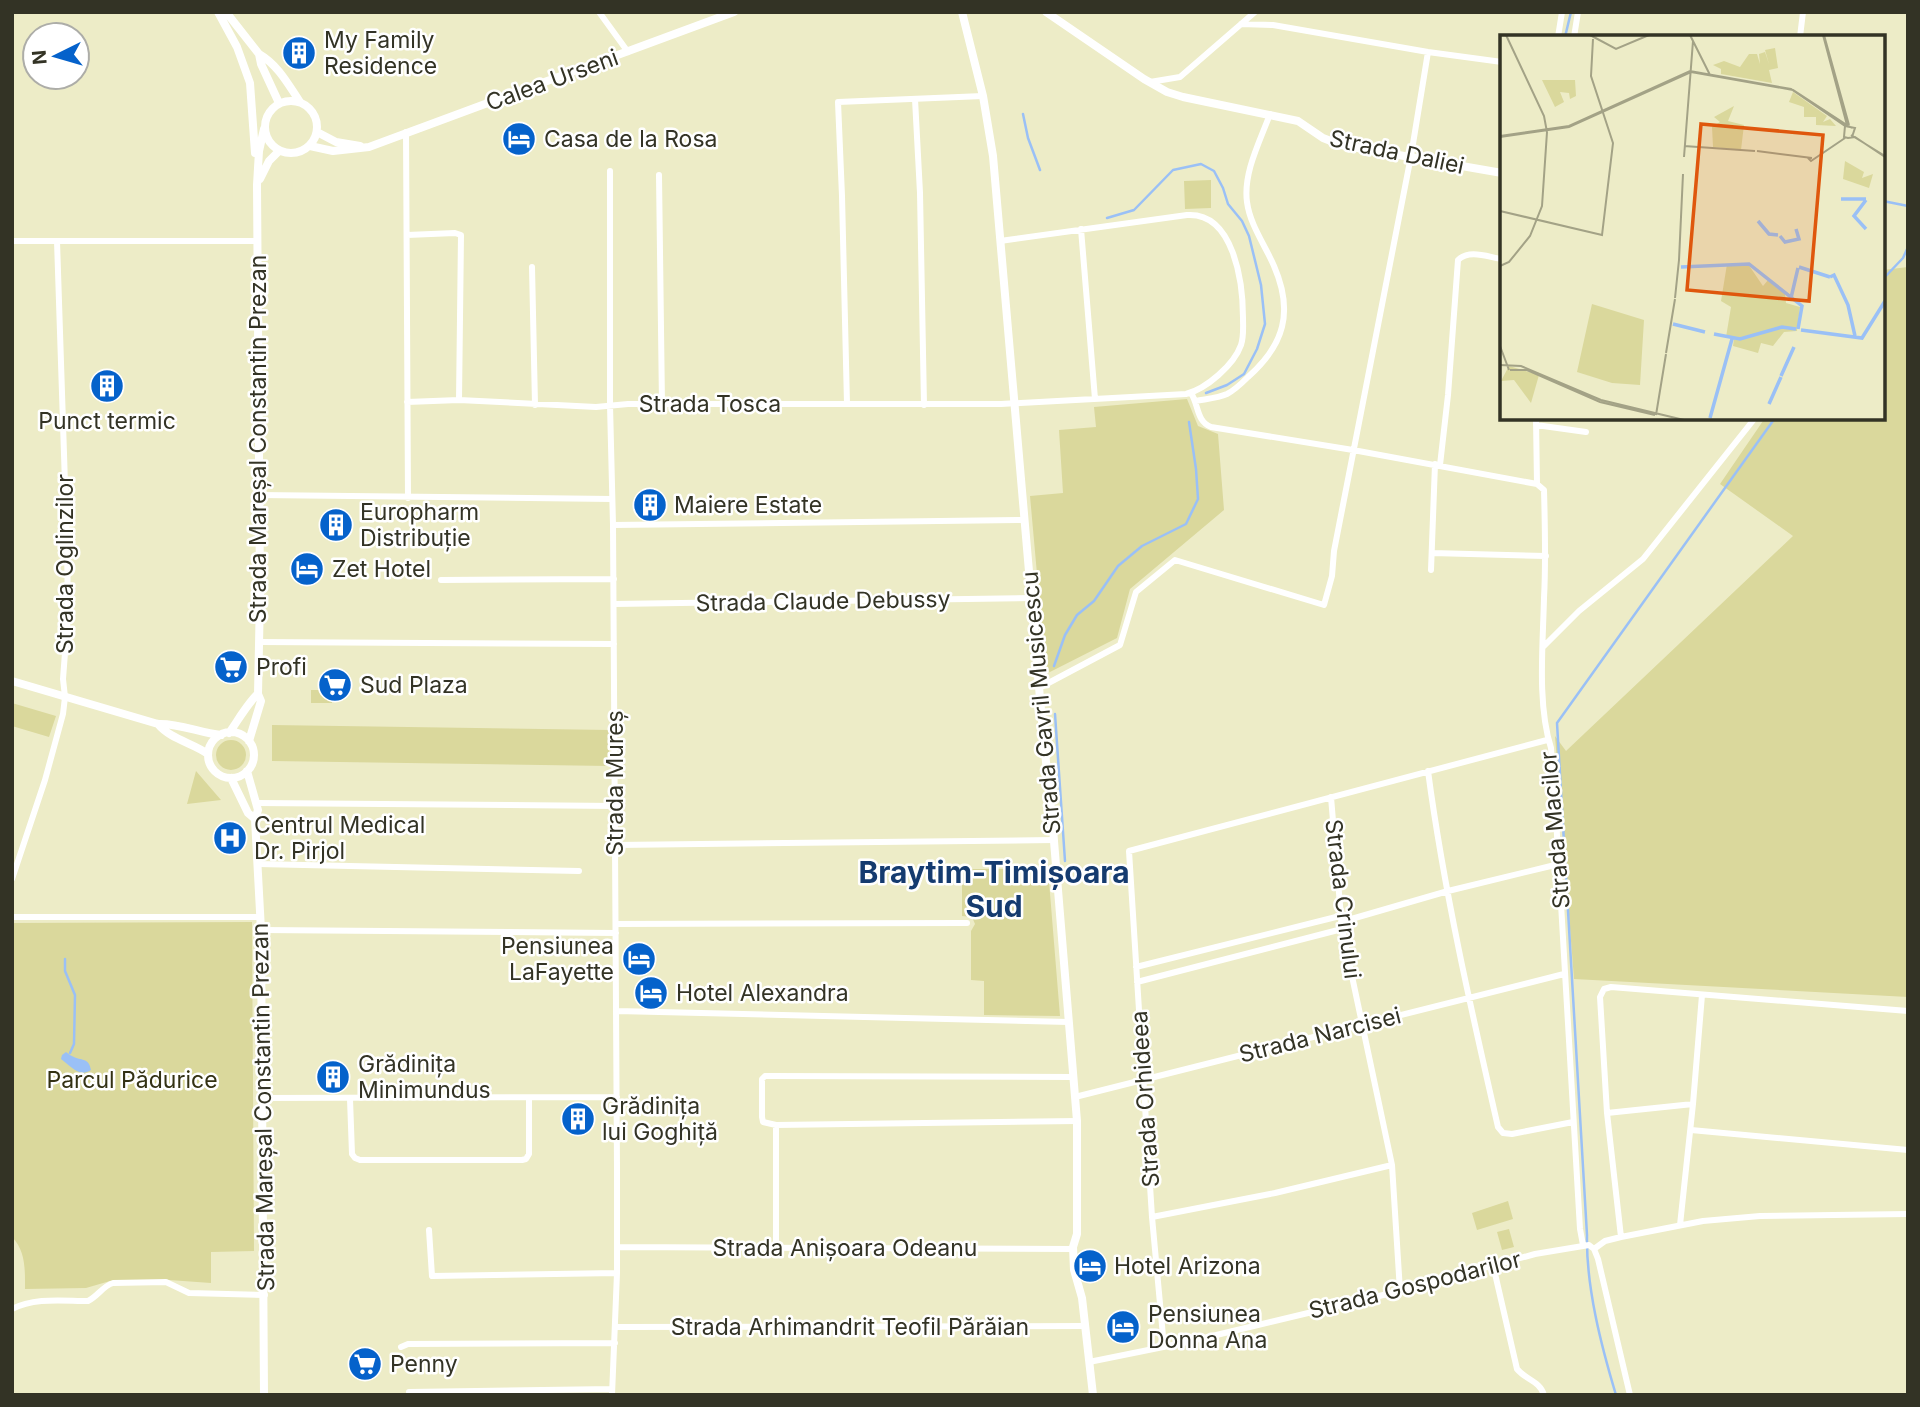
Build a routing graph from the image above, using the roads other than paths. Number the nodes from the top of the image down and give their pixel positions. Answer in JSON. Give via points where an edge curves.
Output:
{"nodes":[{"id":1,"x":218,"y":12,"type":"edge"},
{"id":2,"x":226,"y":12,"type":"edge"},
{"id":3,"x":599,"y":12,"type":"edge"},
{"id":4,"x":734,"y":12,"type":"edge"},
{"id":5,"x":962,"y":12,"type":"edge"},
{"id":6,"x":1046,"y":12,"type":"edge"},
{"id":7,"x":1255,"y":12,"type":"edge"},
{"id":8,"x":1562,"y":12,"type":"edge"},
{"id":9,"x":1578,"y":12,"type":"edge"},
{"id":10,"x":1803,"y":12,"type":"edge"},
{"id":11,"x":1241,"y":24,"type":"junction"},
{"id":12,"x":1558,"y":35,"type":"edge"},
{"id":13,"x":1574,"y":35,"type":"edge"},
{"id":14,"x":1800,"y":35,"type":"edge"},
{"id":15,"x":628,"y":52,"type":"junction"},
{"id":16,"x":1428,"y":52,"type":"junction"},
{"id":17,"x":259,"y":54,"type":"junction"},
{"id":18,"x":1500,"y":62,"type":"edge"},
{"id":19,"x":1150,"y":82,"type":"junction"},
{"id":20,"x":983,"y":96,"type":"junction"},
{"id":21,"x":915,"y":99,"type":"junction"},
{"id":22,"x":300,"y":102,"type":"junction"},
{"id":23,"x":279,"y":103,"type":"junction"},
{"id":24,"x":1270,"y":114,"type":"junction"},
{"id":25,"x":264,"y":129,"type":"junction"},
{"id":26,"x":317,"y":132,"type":"junction"},
{"id":27,"x":406,"y":132,"type":"junction"},
{"id":28,"x":310,"y":146,"type":"junction"},
{"id":29,"x":369,"y":147,"type":"junction"},
{"id":30,"x":279,"y":151,"type":"junction"},
{"id":31,"x":1411,"y":156,"type":"junction"},
{"id":32,"x":610,"y":171,"type":"dead end"},
{"id":33,"x":1500,"y":173,"type":"edge"},
{"id":34,"x":659,"y":175,"type":"dead end"},
{"id":35,"x":257,"y":182,"type":"junction"},
{"id":36,"x":1081,"y":229,"type":"junction"},
{"id":37,"x":407,"y":235,"type":"junction"},
{"id":38,"x":57,"y":241,"type":"junction"},
{"id":39,"x":257,"y":241,"type":"junction"},
{"id":40,"x":1000,"y":241,"type":"junction"},
{"id":41,"x":12,"y":242,"type":"edge"},
{"id":42,"x":1500,"y":259,"type":"edge"},
{"id":43,"x":532,"y":267,"type":"dead end"},
{"id":44,"x":1191,"y":393,"type":"junction"},
{"id":45,"x":1095,"y":399,"type":"junction"},
{"id":46,"x":460,"y":400,"type":"junction"},
{"id":47,"x":1196,"y":401,"type":"junction"},
{"id":48,"x":407,"y":402,"type":"junction"},
{"id":49,"x":847,"y":404,"type":"junction"},
{"id":50,"x":1013,"y":404,"type":"junction"},
{"id":51,"x":535,"y":405,"type":"junction"},
{"id":52,"x":610,"y":405,"type":"junction"},
{"id":53,"x":662,"y":405,"type":"junction"},
{"id":54,"x":924,"y":405,"type":"junction"},
{"id":55,"x":1753,"y":420,"type":"edge"},
{"id":56,"x":1536,"y":422,"type":"edge"},
{"id":57,"x":1586,"y":432,"type":"dead end"},
{"id":58,"x":1353,"y":450,"type":"junction"},
{"id":59,"x":1437,"y":465,"type":"junction"},
{"id":60,"x":1537,"y":484,"type":"junction"},
{"id":61,"x":259,"y":495,"type":"junction"},
{"id":62,"x":408,"y":498,"type":"junction"},
{"id":63,"x":612,"y":499,"type":"junction"},
{"id":64,"x":1024,"y":520,"type":"junction"},
{"id":65,"x":613,"y":524,"type":"junction"},
{"id":66,"x":1432,"y":553,"type":"junction"},
{"id":67,"x":1546,"y":556,"type":"junction"},
{"id":68,"x":1431,"y":570,"type":"dead end"},
{"id":69,"x":614,"y":579,"type":"junction"},
{"id":70,"x":441,"y":580,"type":"dead end"},
{"id":71,"x":1032,"y":598,"type":"junction"},
{"id":72,"x":614,"y":604,"type":"junction"},
{"id":73,"x":259,"y":642,"type":"junction"},
{"id":74,"x":614,"y":644,"type":"junction"},
{"id":75,"x":1543,"y":647,"type":"junction"},
{"id":76,"x":12,"y":681,"type":"edge"},
{"id":77,"x":1039,"y":688,"type":"junction"},
{"id":78,"x":258,"y":694,"type":"junction"},
{"id":79,"x":65,"y":697,"type":"junction"},
{"id":80,"x":158,"y":724,"type":"junction"},
{"id":81,"x":225,"y":734,"type":"junction"},
{"id":82,"x":1547,"y":740,"type":"junction"},
{"id":83,"x":249,"y":741,"type":"junction"},
{"id":84,"x":208,"y":754,"type":"junction"},
{"id":85,"x":247,"y":771,"type":"junction"},
{"id":86,"x":1428,"y":772,"type":"junction"},
{"id":87,"x":231,"y":778,"type":"junction"},
{"id":88,"x":1331,"y":797,"type":"junction"},
{"id":89,"x":256,"y":803,"type":"junction"},
{"id":90,"x":616,"y":806,"type":"junction"},
{"id":91,"x":255,"y":819,"type":"junction"},
{"id":92,"x":1054,"y":840,"type":"junction"},
{"id":93,"x":616,"y":845,"type":"junction"},
{"id":94,"x":1559,"y":863,"type":"junction"},
{"id":95,"x":258,"y":864,"type":"junction"},
{"id":96,"x":579,"y":871,"type":"dead end"},
{"id":97,"x":12,"y":879,"type":"edge"},
{"id":98,"x":1448,"y":891,"type":"junction"},
{"id":99,"x":13,"y":916,"type":"edge"},
{"id":100,"x":261,"y":917,"type":"junction"},
{"id":101,"x":616,"y":923,"type":"junction"},
{"id":102,"x":967,"y":923,"type":"dead end"},
{"id":103,"x":1341,"y":923,"type":"junction"},
{"id":104,"x":261,"y":930,"type":"junction"},
{"id":105,"x":616,"y":933,"type":"junction"},
{"id":106,"x":1136,"y":967,"type":"junction"},
{"id":107,"x":1564,"y":974,"type":"junction"},
{"id":108,"x":1137,"y":982,"type":"junction"},
{"id":109,"x":1702,"y":995,"type":"junction"},
{"id":110,"x":1468,"y":997,"type":"junction"},
{"id":111,"x":617,"y":1011,"type":"junction"},
{"id":112,"x":1908,"y":1011,"type":"edge"},
{"id":113,"x":1069,"y":1022,"type":"junction"},
{"id":114,"x":1362,"y":1024,"type":"junction"},
{"id":115,"x":1074,"y":1077,"type":"junction"},
{"id":116,"x":1143,"y":1080,"type":"junction"},
{"id":117,"x":617,"y":1097,"type":"junction"},
{"id":118,"x":1075,"y":1097,"type":"junction"},
{"id":119,"x":263,"y":1098,"type":"junction"},
{"id":120,"x":351,"y":1099,"type":"junction"},
{"id":121,"x":529,"y":1099,"type":"junction"},
{"id":122,"x":1693,"y":1104,"type":"junction"},
{"id":123,"x":1608,"y":1112,"type":"junction"},
{"id":124,"x":1077,"y":1121,"type":"junction"},
{"id":125,"x":1573,"y":1122,"type":"junction"},
{"id":126,"x":776,"y":1125,"type":"junction"},
{"id":127,"x":1691,"y":1130,"type":"junction"},
{"id":128,"x":1908,"y":1150,"type":"edge"},
{"id":129,"x":1392,"y":1165,"type":"junction"},
{"id":130,"x":1908,"y":1214,"type":"edge"},
{"id":131,"x":1152,"y":1217,"type":"junction"},
{"id":132,"x":1680,"y":1225,"type":"junction"},
{"id":133,"x":429,"y":1230,"type":"dead end"},
{"id":134,"x":1621,"y":1237,"type":"junction"},
{"id":135,"x":1588,"y":1246,"type":"junction"},
{"id":136,"x":617,"y":1247,"type":"junction"},
{"id":137,"x":776,"y":1247,"type":"junction"},
{"id":138,"x":1073,"y":1249,"type":"junction"},
{"id":139,"x":1493,"y":1265,"type":"junction"},
{"id":140,"x":617,"y":1273,"type":"junction"},
{"id":141,"x":1399,"y":1291,"type":"junction"},
{"id":142,"x":265,"y":1295,"type":"junction"},
{"id":143,"x":12,"y":1309,"type":"edge"},
{"id":144,"x":1085,"y":1326,"type":"junction"},
{"id":145,"x":615,"y":1327,"type":"junction"},
{"id":146,"x":615,"y":1343,"type":"junction"},
{"id":147,"x":401,"y":1347,"type":"dead end"},
{"id":148,"x":1164,"y":1347,"type":"junction"},
{"id":149,"x":1089,"y":1362,"type":"junction"},
{"id":150,"x":410,"y":1392,"type":"dead end"},
{"id":151,"x":612,"y":1392,"type":"edge"},
{"id":152,"x":264,"y":1395,"type":"edge"},
{"id":153,"x":1093,"y":1395,"type":"edge"},
{"id":154,"x":1544,"y":1395,"type":"edge"},
{"id":155,"x":1630,"y":1395,"type":"edge"}],
"edges":[{"from":1,"to":35,"type":"street","via":[[250,83]]},
{"from":2,"to":17,"type":"street"},
{"from":3,"to":15,"type":"street"},
{"from":4,"to":15,"type":"street","name":"Calea Urseni"},
{"from":5,"to":20,"type":"street","name":"Strada Gavril Musicescu"},
{"from":6,"to":19,"type":"street","name":"Strada Daliei"},
{"from":7,"to":11,"type":"street"},
{"from":8,"to":12,"type":"street"},
{"from":9,"to":13,"type":"street"},
{"from":10,"to":14,"type":"street"},
{"from":11,"to":16,"type":"street","via":[[1273,25]]},
{"from":11,"to":19,"type":"street","via":[[1180,77]]},
{"from":15,"to":27,"type":"street","name":"Calea Urseni"},
{"from":16,"to":18,"type":"street"},
{"from":16,"to":31,"type":"street"},
{"from":17,"to":22,"type":"street","via":[[281,73]]},
{"from":17,"to":23,"type":"street"},
{"from":19,"to":24,"type":"street","name":"Strada Daliei","via":[[1183,97]]},
{"from":20,"to":21,"type":"street"},
{"from":20,"to":40,"type":"street","name":"Strada Gavril Musicescu"},
{"from":21,"to":49,"type":"street","via":[[838,102]]},
{"from":21,"to":54,"type":"street"},
{"from":22,"to":23,"type":"street"},
{"from":22,"to":26,"type":"street","via":[[312,112]]},
{"from":23,"to":25,"type":"street","via":[[268,114]]},
{"from":24,"to":31,"type":"street","name":"Strada Daliei","via":[[1298,121],[1329,142]]},
{"from":24,"to":47,"type":"street","via":[[1247,179],[1246,195],[1250,215],[1279,279],[1284,303],[1282,330],[1261,366],[1234,390]]},
{"from":25,"to":30,"type":"street"},
{"from":25,"to":35,"type":"street","name":"Strada Mareșal Constantin Prezan"},
{"from":26,"to":28,"type":"street"},
{"from":26,"to":29,"type":"street","via":[[336,142]]},
{"from":27,"to":29,"type":"street","name":"Calea Urseni"},
{"from":27,"to":37,"type":"street"},
{"from":28,"to":29,"type":"street","name":"Calea Urseni","via":[[333,151]]},
{"from":28,"to":30,"type":"street","via":[[298,153]]},
{"from":30,"to":35,"type":"street"},
{"from":31,"to":33,"type":"street","name":"Strada Daliei"},
{"from":31,"to":58,"type":"street"},
{"from":32,"to":52,"type":"street","name":"Strada Mureș"},
{"from":34,"to":53,"type":"street"},
{"from":35,"to":39,"type":"street","name":"Strada Mareșal Constantin Prezan"},
{"from":36,"to":40,"type":"street"},
{"from":36,"to":44,"type":"street","via":[[1196,214],[1218,228],[1241,282],[1242,341],[1222,372]]},
{"from":36,"to":45,"type":"street"},
{"from":37,"to":46,"type":"street","via":[[461,235]]},
{"from":37,"to":48,"type":"street"},
{"from":38,"to":39,"type":"street"},
{"from":38,"to":41,"type":"street"},
{"from":38,"to":79,"type":"street","name":"Strada Oglinzilor","via":[[66,476]]},
{"from":39,"to":61,"type":"street","name":"Strada Mareșal Constantin Prezan"},
{"from":40,"to":50,"type":"street","name":"Strada Gavril Musicescu"},
{"from":42,"to":59,"type":"street","via":[[1469,254],[1458,260]]},
{"from":43,"to":51,"type":"street"},
{"from":44,"to":45,"type":"street"},
{"from":44,"to":47,"type":"street"},
{"from":45,"to":50,"type":"street","name":"Strada Tosca"},
{"from":46,"to":48,"type":"street","name":"Strada Tosca"},
{"from":46,"to":51,"type":"street","name":"Strada Tosca"},
{"from":47,"to":58,"type":"street","via":[[1204,425]]},
{"from":48,"to":62,"type":"street"},
{"from":49,"to":53,"type":"street","name":"Strada Tosca"},
{"from":49,"to":54,"type":"street","name":"Strada Tosca"},
{"from":50,"to":54,"type":"street","name":"Strada Tosca"},
{"from":50,"to":64,"type":"street","name":"Strada Gavril Musicescu"},
{"from":51,"to":52,"type":"street","name":"Strada Tosca"},
{"from":52,"to":53,"type":"street","name":"Strada Tosca"},
{"from":52,"to":63,"type":"street","name":"Strada Mureș"},
{"from":55,"to":75,"type":"street","via":[[1643,559],[1578,611]]},
{"from":56,"to":57,"type":"street"},
{"from":56,"to":60,"type":"street","name":"Strada Macilor"},
{"from":58,"to":59,"type":"street"},
{"from":58,"to":77,"type":"street","via":[[1324,605],[1175,560],[1136,592],[1120,645]]},
{"from":59,"to":60,"type":"street"},
{"from":59,"to":66,"type":"street"},
{"from":60,"to":67,"type":"street","name":"Strada Macilor","via":[[1544,490]]},
{"from":61,"to":62,"type":"street"},
{"from":61,"to":73,"type":"street","name":"Strada Mareșal Constantin Prezan"},
{"from":62,"to":63,"type":"street"},
{"from":63,"to":65,"type":"street","name":"Strada Mureș"},
{"from":64,"to":65,"type":"street"},
{"from":64,"to":71,"type":"street","name":"Strada Gavril Musicescu"},
{"from":65,"to":69,"type":"street","name":"Strada Mureș"},
{"from":66,"to":67,"type":"street"},
{"from":66,"to":68,"type":"street"},
{"from":67,"to":75,"type":"street","name":"Strada Macilor"},
{"from":69,"to":70,"type":"street"},
{"from":69,"to":72,"type":"street","name":"Strada Mureș"},
{"from":71,"to":72,"type":"street","name":"Strada Claude Debussy"},
{"from":71,"to":77,"type":"street","name":"Strada Gavril Musicescu"},
{"from":72,"to":74,"type":"street","name":"Strada Mureș"},
{"from":73,"to":74,"type":"street"},
{"from":73,"to":78,"type":"street","name":"Strada Mareșal Constantin Prezan"},
{"from":74,"to":90,"type":"street","name":"Strada Mureș"},
{"from":75,"to":82,"type":"street","name":"Strada Macilor"},
{"from":76,"to":79,"type":"street"},
{"from":77,"to":92,"type":"street","name":"Strada Gavril Musicescu"},
{"from":78,"to":81,"type":"street"},
{"from":78,"to":83,"type":"street","name":"Strada Mareșal Constantin Prezan","via":[[261,701]]},
{"from":79,"to":80,"type":"street"},
{"from":79,"to":97,"type":"street","name":"Strada Oglinzilor","via":[[45,780]]},
{"from":80,"to":81,"type":"street"},
{"from":80,"to":84,"type":"street"},
{"from":81,"to":83,"type":"street","via":[[236,733]]},
{"from":81,"to":84,"type":"street","via":[[212,743]]},
{"from":82,"to":86,"type":"street"},
{"from":82,"to":94,"type":"street","name":"Strada Macilor"},
{"from":83,"to":85,"type":"street","via":[[254,753]]},
{"from":84,"to":87,"type":"street","via":[[217,774]]},
{"from":85,"to":87,"type":"street"},
{"from":85,"to":89,"type":"street","name":"Strada Mareșal Constantin Prezan"},
{"from":86,"to":88,"type":"street"},
{"from":86,"to":98,"type":"street"},
{"from":87,"to":91,"type":"street","name":"Strada Mareșal Constantin Prezan"},
{"from":88,"to":103,"type":"street","name":"Strada Crinului"},
{"from":88,"to":106,"type":"street","name":"Strada Orhideea","via":[[1129,851]]},
{"from":89,"to":90,"type":"street"},
{"from":89,"to":91,"type":"street","name":"Strada Mareșal Constantin Prezan"},
{"from":90,"to":93,"type":"street","name":"Strada Mureș"},
{"from":91,"to":95,"type":"street","name":"Strada Mareșal Constantin Prezan"},
{"from":92,"to":93,"type":"street"},
{"from":92,"to":113,"type":"street","name":"Strada Gavril Musicescu"},
{"from":93,"to":101,"type":"street","name":"Strada Mureș"},
{"from":94,"to":98,"type":"street"},
{"from":94,"to":107,"type":"street","name":"Strada Macilor"},
{"from":95,"to":96,"type":"street"},
{"from":95,"to":100,"type":"street","name":"Strada Mareșal Constantin Prezan"},
{"from":98,"to":103,"type":"street"},
{"from":98,"to":110,"type":"street"},
{"from":99,"to":100,"type":"street"},
{"from":100,"to":104,"type":"street","name":"Strada Mareșal Constantin Prezan"},
{"from":101,"to":102,"type":"street"},
{"from":101,"to":105,"type":"street","name":"Strada Mureș"},
{"from":103,"to":106,"type":"street"},
{"from":103,"to":108,"type":"street"},
{"from":103,"to":114,"type":"street","name":"Strada Crinului"},
{"from":104,"to":105,"type":"street"},
{"from":104,"to":119,"type":"street","name":"Strada Mareșal Constantin Prezan"},
{"from":105,"to":111,"type":"street","name":"Strada Mureș"},
{"from":106,"to":108,"type":"street","name":"Strada Orhideea"},
{"from":107,"to":110,"type":"street","name":"Strada Narcisei"},
{"from":107,"to":125,"type":"street","name":"Strada Macilor"},
{"from":108,"to":116,"type":"street","name":"Strada Orhideea"},
{"from":109,"to":112,"type":"street"},
{"from":109,"to":122,"type":"street"},
{"from":109,"to":123,"type":"street","via":[[1604,989],[1600,997]]},
{"from":110,"to":114,"type":"street","name":"Strada Narcisei"},
{"from":110,"to":125,"type":"street","via":[[1503,1133]]},
{"from":111,"to":113,"type":"street"},
{"from":111,"to":117,"type":"street","name":"Strada Mureș"},
{"from":113,"to":115,"type":"street","name":"Strada Gavril Musicescu"},
{"from":114,"to":116,"type":"street","name":"Strada Narcisei"},
{"from":114,"to":129,"type":"street","name":"Strada Crinului"},
{"from":115,"to":118,"type":"street","name":"Strada Gavril Musicescu"},
{"from":115,"to":126,"type":"street","via":[[765,1076],[763,1122]]},
{"from":116,"to":118,"type":"street","name":"Strada Narcisei"},
{"from":116,"to":131,"type":"street","name":"Strada Orhideea"},
{"from":117,"to":121,"type":"street"},
{"from":117,"to":136,"type":"street","name":"Strada Mureș"},
{"from":118,"to":124,"type":"street","name":"Strada Gavril Musicescu"},
{"from":119,"to":120,"type":"street"},
{"from":119,"to":142,"type":"street","name":"Strada Mareșal Constantin Prezan"},
{"from":120,"to":121,"type":"street"},
{"from":120,"to":121,"type":"street","via":[[352,1154],[360,1160],[526,1159]]},
{"from":122,"to":123,"type":"street"},
{"from":122,"to":127,"type":"street"},
{"from":123,"to":134,"type":"street"},
{"from":124,"to":126,"type":"street"},
{"from":124,"to":138,"type":"street","name":"Strada Gavril Musicescu","via":[[1077,1234]]},
{"from":125,"to":135,"type":"street","name":"Strada Macilor","via":[[1580,1229]]},
{"from":126,"to":137,"type":"street"},
{"from":127,"to":128,"type":"street"},
{"from":127,"to":132,"type":"street"},
{"from":129,"to":131,"type":"street"},
{"from":129,"to":141,"type":"street","name":"Strada Crinului"},
{"from":130,"to":132,"type":"street","name":"Strada Gospodarilor","via":[[1760,1216]]},
{"from":131,"to":148,"type":"street","name":"Strada Orhideea"},
{"from":132,"to":134,"type":"street","name":"Strada Gospodarilor"},
{"from":133,"to":140,"type":"street","via":[[432,1276]]},
{"from":134,"to":135,"type":"street","name":"Strada Gospodarilor"},
{"from":135,"to":139,"type":"street","name":"Strada Gospodarilor"},
{"from":135,"to":155,"type":"street","via":[[1598,1259]]},
{"from":136,"to":137,"type":"street","name":"Strada Anișoara Odeanu"},
{"from":136,"to":140,"type":"street","name":"Strada Mureș"},
{"from":137,"to":138,"type":"street","name":"Strada Anișoara Odeanu"},
{"from":138,"to":144,"type":"street","name":"Strada Gavril Musicescu"},
{"from":139,"to":141,"type":"street","name":"Strada Gospodarilor"},
{"from":139,"to":154,"type":"street","via":[[1517,1369],[1537,1383]]},
{"from":140,"to":145,"type":"street","name":"Strada Mureș"},
{"from":141,"to":148,"type":"street","name":"Strada Gospodarilor"},
{"from":142,"to":143,"type":"street","via":[[189,1293],[166,1282],[113,1283],[88,1301],[35,1301]]},
{"from":142,"to":152,"type":"street","name":"Strada Mareșal Constantin Prezan"},
{"from":144,"to":145,"type":"street","name":"Strada Arhimandrit Teofil Părăian"},
{"from":144,"to":149,"type":"street","name":"Strada Gavril Musicescu"},
{"from":145,"to":146,"type":"street","name":"Strada Mureș"},
{"from":146,"to":147,"type":"street"},
{"from":146,"to":151,"type":"street","name":"Strada Mureș"},
{"from":148,"to":149,"type":"street","name":"Strada Gospodarilor"},
{"from":149,"to":153,"type":"street","name":"Strada Gavril Musicescu"},
{"from":150,"to":151,"type":"street"}]}
